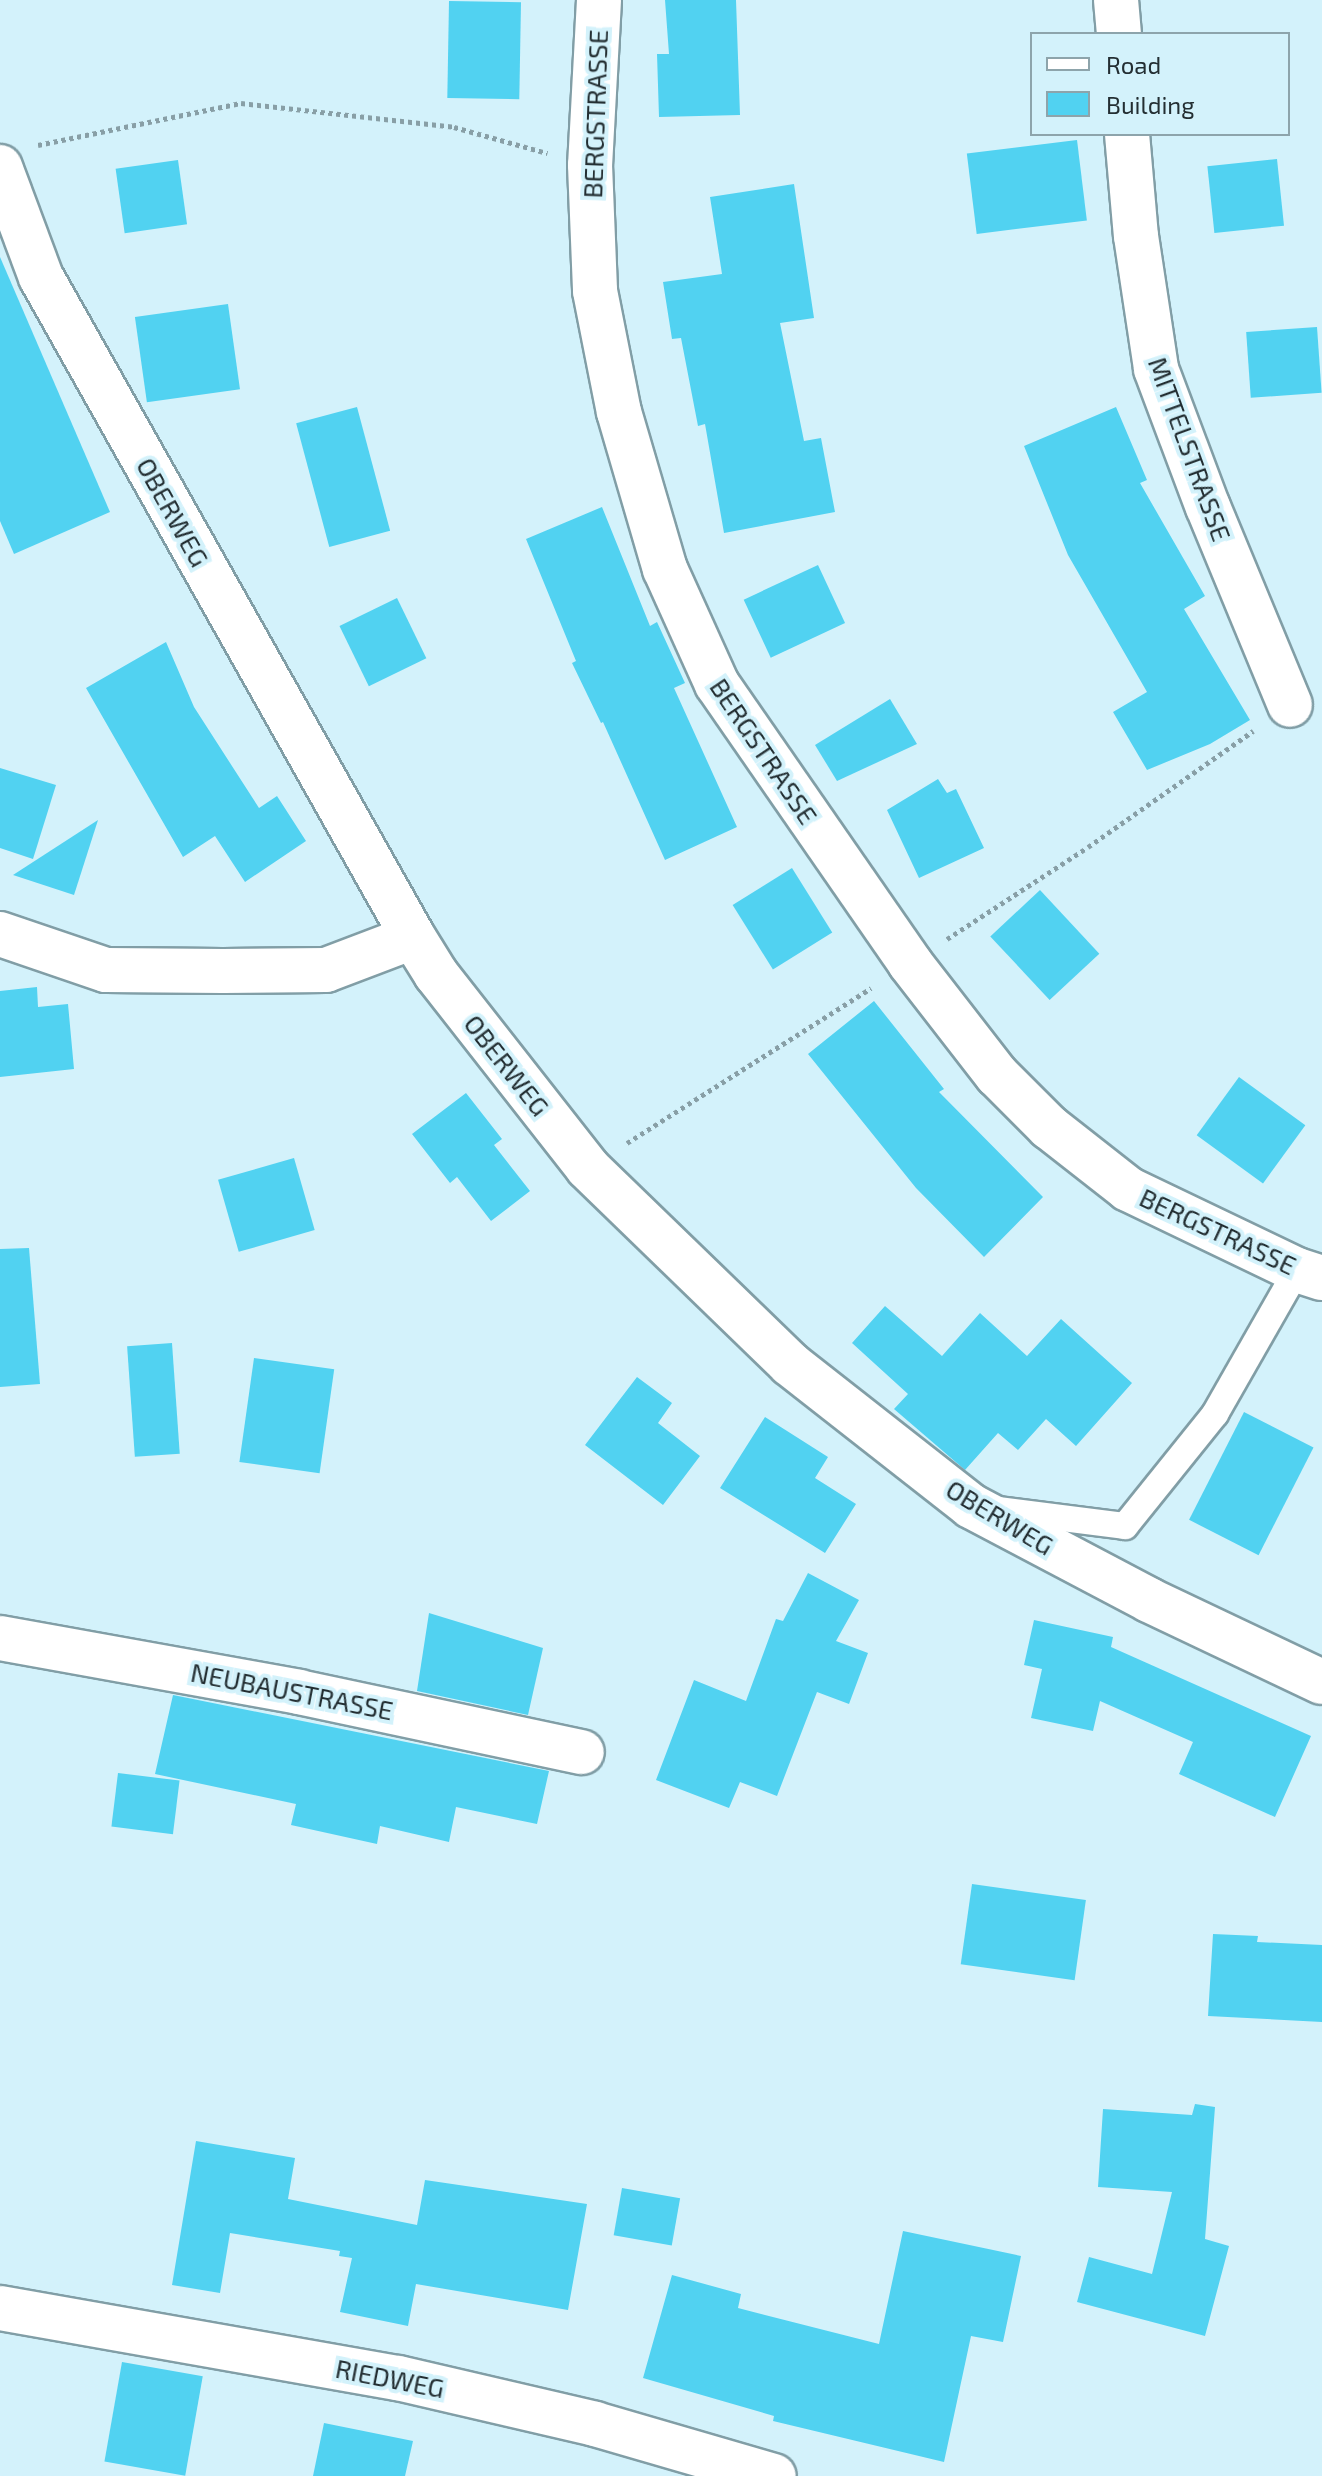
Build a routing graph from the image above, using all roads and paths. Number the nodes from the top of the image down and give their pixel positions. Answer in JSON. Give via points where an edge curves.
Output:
{"nodes":[{"id":1,"x":599,"y":0,"type":"edge"},
{"id":2,"x":1116,"y":0,"type":"edge"},
{"id":3,"x":1119,"y":32,"type":"edge"},
{"id":4,"x":1127,"y":136,"type":"edge"},
{"id":5,"x":15,"y":157,"type":"edge"},
{"id":6,"x":590,"y":165,"type":"junction"},
{"id":7,"x":1290,"y":705,"type":"dead end"},
{"id":8,"x":1224,"y":752,"type":"dead end"},
{"id":9,"x":0,"y":934,"type":"edge"},
{"id":10,"x":413,"y":937,"type":"junction"},
{"id":11,"x":910,"y":963,"type":"junction"},
{"id":12,"x":588,"y":1168,"type":"junction"},
{"id":13,"x":1310,"y":1274,"type":"edge"},
{"id":14,"x":971,"y":1506,"type":"junction"},
{"id":15,"x":0,"y":1638,"type":"edge"},
{"id":16,"x":1322,"y":1682,"type":"edge"},
{"id":17,"x":582,"y":1752,"type":"dead end"},
{"id":18,"x":0,"y":2308,"type":"edge"},
{"id":19,"x":774,"y":2476,"type":"edge"}],
"edges":[{"from":1,"to":6,"type":"street","name":"BERGSTRASSE"},
{"from":2,"to":3,"type":"street"},
{"from":4,"to":7,"type":"street","name":"MITTELSTRASSE","via":[[1156,369]]},
{"from":5,"to":6,"type":"path","via":[[241,103],[454,127]]},
{"from":5,"to":10,"type":"street","name":"OBERWEG","via":[[41,277]]},
{"from":6,"to":11,"type":"street","name":"BERGSTRASSE","via":[[595,291],[619,412],[665,569],[717,684]]},
{"from":8,"to":11,"type":"path"},
{"from":9,"to":10,"type":"street","via":[[106,970],[223,971],[326,970]]},
{"from":10,"to":12,"type":"street","name":"OBERWEG","via":[[436,974]]},
{"from":11,"to":12,"type":"path"},
{"from":11,"to":13,"type":"street","name":"BERGSTRASSE","via":[[997,1075],[1049,1127],[1128,1189]]},
{"from":12,"to":14,"type":"street","name":"OBERWEG","via":[[790,1364]]},
{"from":13,"to":14,"type":"lane","via":[[1215,1414],[1125,1526]]},
{"from":14,"to":16,"type":"street","name":"OBERWEG","via":[[1149,1600]]},
{"from":15,"to":17,"type":"street","name":"NEUBAUSTRASSE","via":[[299,1692]]},
{"from":18,"to":19,"type":"street","name":"RIEDWEG","via":[[398,2378],[595,2424]]}]}
